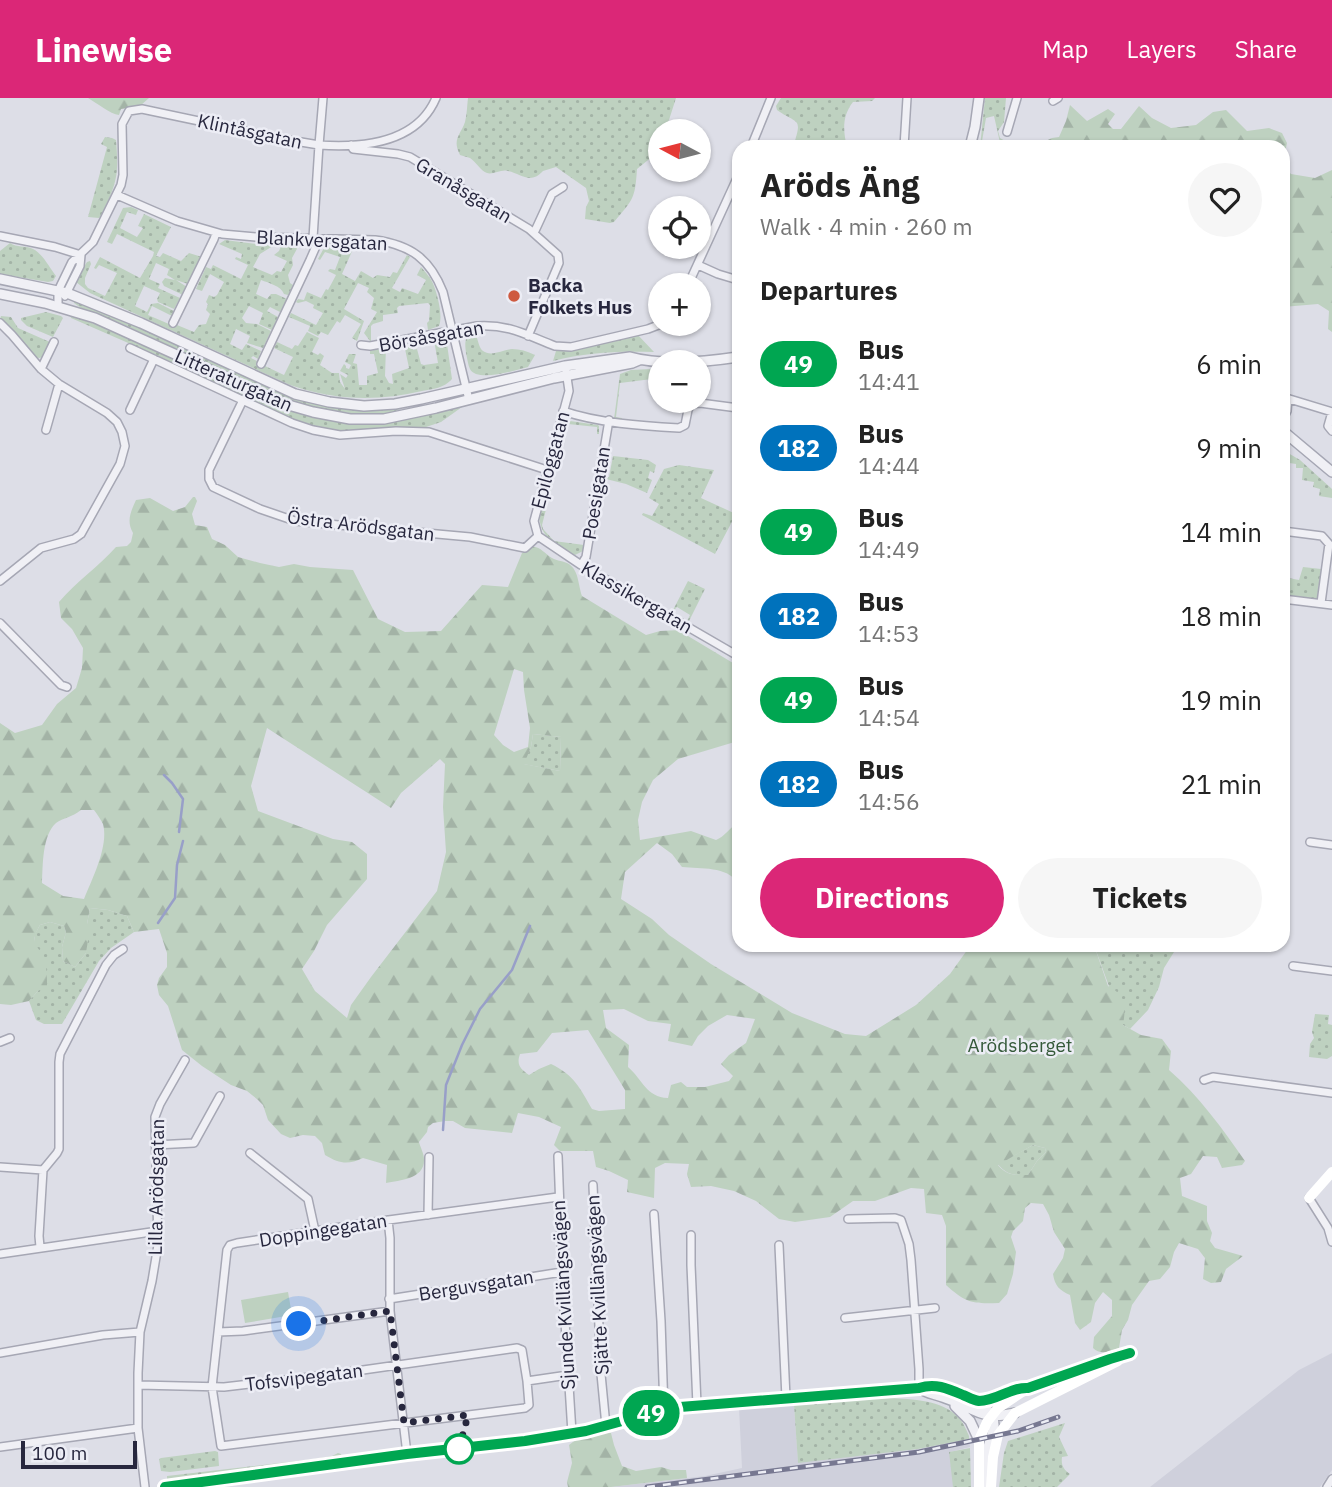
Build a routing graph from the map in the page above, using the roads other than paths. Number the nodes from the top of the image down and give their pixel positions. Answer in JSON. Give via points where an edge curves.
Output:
{"nodes":[{"id":1,"x":323,"y":98,"type":"edge"},
{"id":2,"x":436,"y":98,"type":"edge"},
{"id":3,"x":771,"y":98,"type":"edge"},
{"id":4,"x":907,"y":98,"type":"edge"},
{"id":5,"x":979,"y":98,"type":"edge"},
{"id":6,"x":1017,"y":98,"type":"edge"},
{"id":7,"x":975,"y":127,"type":"junction"},
{"id":8,"x":1007,"y":132,"type":"dead end"},
{"id":9,"x":754,"y":140,"type":"edge"},
{"id":10,"x":904,"y":140,"type":"edge"},
{"id":11,"x":972,"y":140,"type":"edge"},
{"id":12,"x":976,"y":140,"type":"edge"},
{"id":13,"x":319,"y":145,"type":"junction"},
{"id":14,"x":351,"y":145,"type":"junction"},
{"id":15,"x":563,"y":187,"type":"dead end"},
{"id":16,"x":732,"y":189,"type":"edge"},
{"id":17,"x":117,"y":195,"type":"junction"},
{"id":18,"x":216,"y":233,"type":"junction"},
{"id":19,"x":534,"y":233,"type":"junction"},
{"id":20,"x":0,"y":236,"type":"edge"},
{"id":21,"x":315,"y":239,"type":"junction"},
{"id":22,"x":81,"y":255,"type":"junction"},
{"id":23,"x":698,"y":265,"type":"junction"},
{"id":24,"x":694,"y":273,"type":"edge"},
{"id":25,"x":732,"y":278,"type":"edge"},
{"id":26,"x":0,"y":279,"type":"edge"},
{"id":27,"x":63,"y":292,"type":"junction"},
{"id":28,"x":0,"y":294,"type":"edge"},
{"id":29,"x":58,"y":306,"type":"junction"},
{"id":30,"x":0,"y":323,"type":"edge"},
{"id":31,"x":173,"y":323,"type":"dead end"},
{"id":32,"x":648,"y":328,"type":"edge"},
{"id":33,"x":453,"y":331,"type":"junction"},
{"id":34,"x":528,"y":336,"type":"junction"},
{"id":35,"x":54,"y":342,"type":"dead end"},
{"id":36,"x":361,"y":345,"type":"dead end"},
{"id":37,"x":130,"y":348,"type":"dead end"},
{"id":38,"x":732,"y":358,"type":"edge"},
{"id":39,"x":154,"y":359,"type":"junction"},
{"id":40,"x":261,"y":364,"type":"dead end"},
{"id":41,"x":41,"y":369,"type":"junction"},
{"id":42,"x":566,"y":371,"type":"junction"},
{"id":43,"x":60,"y":384,"type":"junction"},
{"id":44,"x":466,"y":389,"type":"junction"},
{"id":45,"x":243,"y":400,"type":"junction"},
{"id":46,"x":469,"y":400,"type":"junction"},
{"id":47,"x":1290,"y":402,"type":"edge"},
{"id":48,"x":732,"y":407,"type":"edge"},
{"id":49,"x":130,"y":410,"type":"dead end"},
{"id":50,"x":563,"y":411,"type":"junction"},
{"id":51,"x":1332,"y":412,"type":"edge"},
{"id":52,"x":609,"y":420,"type":"junction"},
{"id":53,"x":46,"y":430,"type":"dead end"},
{"id":54,"x":1332,"y":431,"type":"edge"},
{"id":55,"x":1290,"y":437,"type":"edge"},
{"id":56,"x":547,"y":470,"type":"junction"},
{"id":57,"x":1332,"y":472,"type":"edge"},
{"id":58,"x":1290,"y":532,"type":"edge"},
{"id":59,"x":538,"y":536,"type":"junction"},
{"id":60,"x":525,"y":548,"type":"joint"},
{"id":61,"x":581,"y":565,"type":"junction"},
{"id":62,"x":0,"y":582,"type":"edge"},
{"id":63,"x":1290,"y":600,"type":"edge"},
{"id":64,"x":1321,"y":603,"type":"junction"},
{"id":65,"x":1332,"y":605,"type":"edge"},
{"id":66,"x":0,"y":623,"type":"edge"},
{"id":67,"x":732,"y":653,"type":"edge"},
{"id":68,"x":67,"y":687,"type":"dead end"},
{"id":69,"x":1310,"y":842,"type":"dead end"},
{"id":70,"x":1332,"y":845,"type":"edge"},
{"id":71,"x":123,"y":948,"type":"dead end"},
{"id":72,"x":1293,"y":966,"type":"dead end"},
{"id":73,"x":1332,"y":971,"type":"edge"},
{"id":74,"x":10,"y":1038,"type":"dead end"},
{"id":75,"x":0,"y":1042,"type":"edge"},
{"id":76,"x":185,"y":1060,"type":"dead end"},
{"id":77,"x":1204,"y":1080,"type":"dead end"},
{"id":78,"x":1332,"y":1093,"type":"edge"},
{"id":79,"x":220,"y":1096,"type":"dead end"},
{"id":80,"x":155,"y":1145,"type":"junction"},
{"id":81,"x":250,"y":1153,"type":"dead end"},
{"id":82,"x":558,"y":1156,"type":"dead end"},
{"id":83,"x":429,"y":1157,"type":"dead end"},
{"id":84,"x":0,"y":1167,"type":"edge"},
{"id":85,"x":43,"y":1170,"type":"junction"},
{"id":86,"x":1332,"y":1172,"type":"edge"},
{"id":87,"x":593,"y":1185,"type":"dead end"},
{"id":88,"x":558,"y":1197,"type":"junction"},
{"id":89,"x":1308,"y":1198,"type":"joint"},
{"id":90,"x":428,"y":1214,"type":"junction"},
{"id":91,"x":654,"y":1214,"type":"dead end"},
{"id":92,"x":848,"y":1219,"type":"dead end"},
{"id":93,"x":388,"y":1220,"type":"junction"},
{"id":94,"x":158,"y":1231,"type":"junction"},
{"id":95,"x":315,"y":1231,"type":"junction"},
{"id":96,"x":691,"y":1235,"type":"dead end"},
{"id":97,"x":1332,"y":1242,"type":"edge"},
{"id":98,"x":779,"y":1245,"type":"dead end"},
{"id":99,"x":40,"y":1247,"type":"junction"},
{"id":100,"x":0,"y":1254,"type":"edge"},
{"id":101,"x":562,"y":1272,"type":"junction"},
{"id":102,"x":389,"y":1299,"type":"junction"},
{"id":103,"x":935,"y":1308,"type":"dead end"},
{"id":104,"x":390,"y":1311,"type":"junction"},
{"id":105,"x":915,"y":1311,"type":"junction"},
{"id":106,"x":845,"y":1318,"type":"dead end"},
{"id":107,"x":140,"y":1332,"type":"junction"},
{"id":108,"x":218,"y":1332,"type":"junction"},
{"id":109,"x":0,"y":1353,"type":"edge"},
{"id":110,"x":397,"y":1365,"type":"junction"},
{"id":111,"x":568,"y":1375,"type":"junction"},
{"id":112,"x":527,"y":1381,"type":"junction"},
{"id":113,"x":138,"y":1385,"type":"junction"},
{"id":114,"x":212,"y":1387,"type":"junction"},
{"id":115,"x":919,"y":1388,"type":"junction"},
{"id":116,"x":1028,"y":1388,"type":"junction"},
{"id":117,"x":786,"y":1398,"type":"junction"},
{"id":118,"x":946,"y":1398,"type":"junction"},
{"id":119,"x":976,"y":1401,"type":"junction"},
{"id":120,"x":696,"y":1405,"type":"junction"},
{"id":121,"x":664,"y":1410,"type":"junction"},
{"id":122,"x":1015,"y":1413,"type":"junction"},
{"id":123,"x":991,"y":1416,"type":"junction"},
{"id":124,"x":404,"y":1423,"type":"junction"},
{"id":125,"x":606,"y":1426,"type":"junction"},
{"id":126,"x":138,"y":1428,"type":"junction"},
{"id":127,"x":572,"y":1433,"type":"junction"},
{"id":128,"x":979,"y":1440,"type":"junction"},
{"id":129,"x":0,"y":1447,"type":"edge"},
{"id":130,"x":407,"y":1454,"type":"junction"},
{"id":131,"x":1332,"y":1479,"type":"edge"},
{"id":132,"x":145,"y":1487,"type":"edge"},
{"id":133,"x":165,"y":1487,"type":"edge"},
{"id":134,"x":979,"y":1487,"type":"edge"},
{"id":135,"x":989,"y":1487,"type":"edge"},
{"id":136,"x":1327,"y":1487,"type":"edge"}],
"edges":[{"from":1,"to":13,"type":"street","name":"Klintåsgatan"},
{"from":2,"to":14,"type":"street","name":"Klintåsgatan","via":[[407,132]]},
{"from":3,"to":9,"type":"street"},
{"from":4,"to":10,"type":"street"},
{"from":5,"to":7,"type":"street"},
{"from":6,"to":8,"type":"street"},
{"from":7,"to":11,"type":"street"},
{"from":7,"to":12,"type":"street"},
{"from":13,"to":14,"type":"street","name":"Klintåsgatan"},
{"from":13,"to":17,"type":"street","name":"Klintåsgatan","via":[[133,109],[122,124],[123,175]]},
{"from":13,"to":21,"type":"street"},
{"from":14,"to":19,"type":"street","name":"Granåsgatan","via":[[353,149],[410,157]]},
{"from":15,"to":19,"type":"street","name":"Granåsgatan","via":[[552,194]]},
{"from":16,"to":23,"type":"street"},
{"from":17,"to":18,"type":"street","name":"Blankversgatan"},
{"from":17,"to":22,"type":"street","name":"Klintåsgatan","via":[[93,242]]},
{"from":18,"to":21,"type":"street","name":"Blankversgatan"},
{"from":18,"to":31,"type":"street"},
{"from":19,"to":34,"type":"street","name":"Granåsgatan","via":[[558,254],[559,263]]},
{"from":20,"to":22,"type":"street"},
{"from":21,"to":33,"type":"street","name":"Blankversgatan","via":[[375,240],[408,248],[439,281]]},
{"from":21,"to":40,"type":"street","via":[[314,251]]},
{"from":22,"to":27,"type":"street","name":"Klintåsgatan","via":[[80,266]]},
{"from":23,"to":24,"type":"street"},
{"from":23,"to":25,"type":"street"},
{"from":26,"to":27,"type":"street","name":"Litteraturgatan"},
{"from":27,"to":29,"type":"street","name":"Klintåsgatan"},
{"from":27,"to":44,"type":"street","name":"Litteraturgatan","via":[[295,394],[364,406]]},
{"from":28,"to":29,"type":"street","name":"Litteraturgatan"},
{"from":29,"to":46,"type":"street","name":"Litteraturgatan","via":[[313,412],[384,419]]},
{"from":30,"to":41,"type":"street"},
{"from":32,"to":34,"type":"street","name":"Börsåsgatan","via":[[571,346],[555,346]]},
{"from":33,"to":34,"type":"street","name":"Börsåsgatan","via":[[491,325]]},
{"from":33,"to":36,"type":"street","name":"Börsåsgatan"},
{"from":33,"to":44,"type":"street","name":"Blankversgatan"},
{"from":35,"to":41,"type":"street"},
{"from":37,"to":39,"type":"street"},
{"from":38,"to":42,"type":"street","name":"Litteraturgatan","via":[[693,362],[630,357]]},
{"from":39,"to":45,"type":"street"},
{"from":39,"to":49,"type":"street"},
{"from":41,"to":43,"type":"street"},
{"from":42,"to":44,"type":"street","name":"Litteraturgatan"},
{"from":42,"to":46,"type":"street","name":"Litteraturgatan"},
{"from":42,"to":50,"type":"street","name":"Epiloggatan","via":[[569,391]]},
{"from":43,"to":53,"type":"street"},
{"from":43,"to":62,"type":"street","via":[[113,418],[122,432],[124,451],[81,534],[41,548]]},
{"from":44,"to":46,"type":"street","name":"Blankversgatan"},
{"from":45,"to":56,"type":"street","via":[[313,430],[340,435],[429,432]]},
{"from":45,"to":60,"type":"street","name":"Östra Arödsgatan","via":[[209,470],[213,487],[295,521],[471,537]]},
{"from":47,"to":51,"type":"street"},
{"from":48,"to":52,"type":"street","via":[[696,402],[679,428]]},
{"from":50,"to":52,"type":"street"},
{"from":50,"to":56,"type":"street","name":"Epiloggatan"},
{"from":51,"to":54,"type":"street","via":[[1328,426]]},
{"from":52,"to":61,"type":"street","name":"Poesigatan"},
{"from":55,"to":57,"type":"street"},
{"from":56,"to":59,"type":"street","name":"Epiloggatan","via":[[534,521]]},
{"from":58,"to":64,"type":"street","via":[[1322,536],[1329,544]]},
{"from":59,"to":60,"type":"street","name":"Epiloggatan"},
{"from":59,"to":61,"type":"street","name":"Klassikergatan"},
{"from":61,"to":67,"type":"street","name":"Klassikergatan"},
{"from":63,"to":64,"type":"street"},
{"from":64,"to":65,"type":"street"},
{"from":66,"to":68,"type":"street"},
{"from":69,"to":70,"type":"street"},
{"from":71,"to":85,"type":"street","via":[[106,965],[60,1054],[59,1149]]},
{"from":72,"to":73,"type":"street"},
{"from":74,"to":75,"type":"street"},
{"from":76,"to":80,"type":"street","name":"Lilla Arödsgatan","via":[[155,1117]]},
{"from":77,"to":78,"type":"street","via":[[1213,1077]]},
{"from":79,"to":80,"type":"street","via":[[194,1143]]},
{"from":80,"to":94,"type":"street","name":"Lilla Arödsgatan"},
{"from":81,"to":95,"type":"street","via":[[308,1199]]},
{"from":82,"to":88,"type":"street","name":"Sjunde Kvillängsvägen"},
{"from":83,"to":90,"type":"street"},
{"from":84,"to":85,"type":"street"},
{"from":85,"to":99,"type":"street"},
{"from":86,"to":89,"type":"main road"},
{"from":87,"to":125,"type":"street","name":"Sjätte Kvillängsvägen"},
{"from":88,"to":90,"type":"street","name":"Doppingegatan"},
{"from":88,"to":101,"type":"street","name":"Sjunde Kvillängsvägen"},
{"from":89,"to":97,"type":"street"},
{"from":90,"to":93,"type":"street","name":"Doppingegatan"},
{"from":91,"to":121,"type":"street"},
{"from":92,"to":105,"type":"street","via":[[901,1220],[909,1244]]},
{"from":93,"to":95,"type":"street","name":"Doppingegatan"},
{"from":93,"to":102,"type":"street"},
{"from":94,"to":99,"type":"street"},
{"from":94,"to":107,"type":"street","name":"Lilla Arödsgatan"},
{"from":95,"to":108,"type":"street","name":"Doppingegatan","via":[[230,1245]]},
{"from":96,"to":120,"type":"street"},
{"from":98,"to":117,"type":"street"},
{"from":99,"to":100,"type":"street"},
{"from":101,"to":102,"type":"street","name":"Berguvsgatan"},
{"from":101,"to":111,"type":"street","name":"Sjunde Kvillängsvägen"},
{"from":102,"to":104,"type":"street"},
{"from":103,"to":105,"type":"street"},
{"from":104,"to":108,"type":"street"},
{"from":104,"to":110,"type":"street"},
{"from":105,"to":106,"type":"street"},
{"from":105,"to":115,"type":"street"},
{"from":107,"to":109,"type":"street"},
{"from":107,"to":113,"type":"street","name":"Lilla Arödsgatan"},
{"from":108,"to":114,"type":"street","name":"Doppingegatan"},
{"from":110,"to":112,"type":"street","name":"Tofsvipegatan","via":[[519,1348]]},
{"from":110,"to":114,"type":"street","name":"Tofsvipegatan"},
{"from":110,"to":124,"type":"street"},
{"from":111,"to":112,"type":"street"},
{"from":111,"to":127,"type":"street","name":"Sjunde Kvillängsvägen"},
{"from":112,"to":124,"type":"street","via":[[529,1405],[525,1408]]},
{"from":113,"to":114,"type":"street","name":"Tofsvipegatan"},
{"from":113,"to":126,"type":"street","name":"Lilla Arödsgatan"},
{"from":114,"to":124,"type":"street","name":"Doppingegatan","via":[[221,1446]]},
{"from":115,"to":117,"type":"street"},
{"from":115,"to":118,"type":"street"},
{"from":115,"to":119,"type":"street","via":[[943,1387]]},
{"from":116,"to":119,"type":"street"},
{"from":116,"to":122,"type":"main road","via":[[1130,1353]]},
{"from":116,"to":123,"type":"main road"},
{"from":117,"to":120,"type":"street"},
{"from":118,"to":123,"type":"street"},
{"from":118,"to":128,"type":"street","via":[[968,1419]]},
{"from":119,"to":123,"type":"street"},
{"from":120,"to":121,"type":"street"},
{"from":121,"to":125,"type":"street"},
{"from":122,"to":123,"type":"street"},
{"from":122,"to":135,"type":"main road","via":[[998,1435]]},
{"from":123,"to":128,"type":"main road"},
{"from":123,"to":135,"type":"street"},
{"from":124,"to":130,"type":"street"},
{"from":125,"to":127,"type":"street"},
{"from":126,"to":129,"type":"street"},
{"from":126,"to":132,"type":"street","name":"Lilla Arödsgatan"},
{"from":127,"to":130,"type":"street"},
{"from":128,"to":134,"type":"main road"},
{"from":130,"to":133,"type":"street"},
{"from":131,"to":136,"type":"street"}]}
